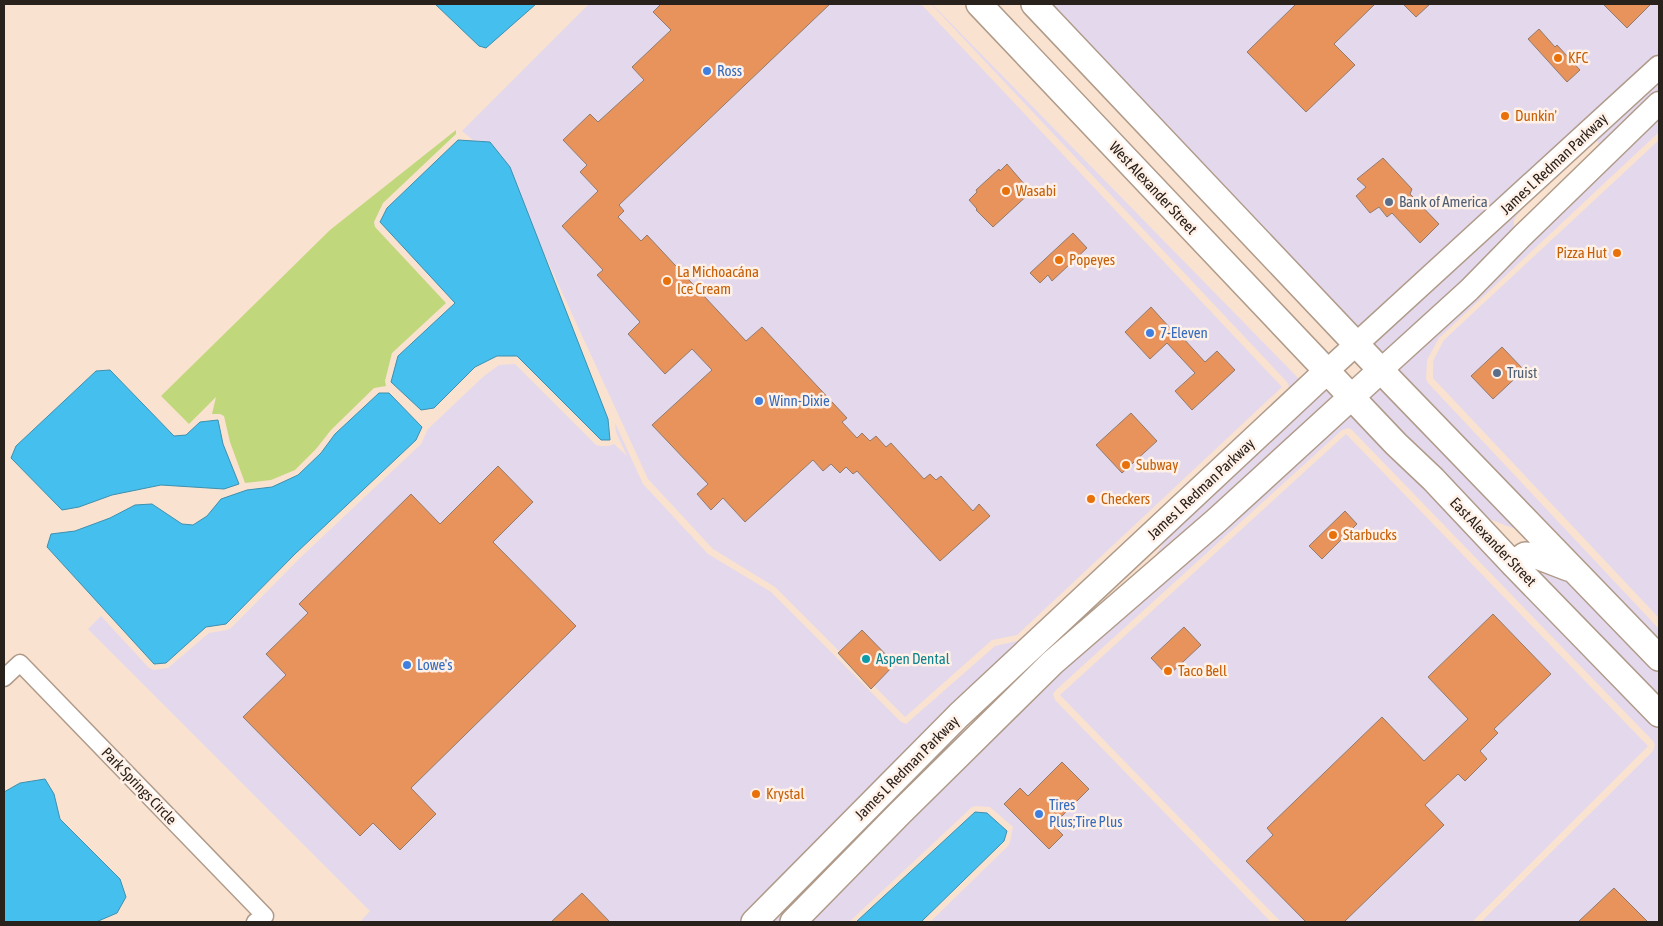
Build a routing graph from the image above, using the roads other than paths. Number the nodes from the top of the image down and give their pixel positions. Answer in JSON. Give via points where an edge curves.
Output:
{"nodes":[{"id":1,"x":979,"y":4,"type":"edge"},
{"id":2,"x":1034,"y":4,"type":"edge"},
{"id":3,"x":1659,"y":67,"type":"edge"},
{"id":4,"x":1659,"y":103,"type":"edge"},
{"id":5,"x":1582,"y":137,"type":"junction"},
{"id":6,"x":1201,"y":179,"type":"junction"},
{"id":7,"x":1172,"y":208,"type":"junction"},
{"id":8,"x":1522,"y":236,"type":"junction"},
{"id":9,"x":1356,"y":344,"type":"junction"},
{"id":10,"x":1381,"y":370,"type":"junction"},
{"id":11,"x":1327,"y":372,"type":"junction"},
{"id":12,"x":1351,"y":396,"type":"junction"},
{"id":13,"x":1433,"y":479,"type":"junction"},
{"id":14,"x":1165,"y":522,"type":"junction"},
{"id":15,"x":1533,"y":527,"type":"junction"},
{"id":16,"x":1513,"y":564,"type":"junction"},
{"id":17,"x":1575,"y":571,"type":"junction"},
{"id":18,"x":1071,"y":610,"type":"junction"},
{"id":19,"x":1084,"y":635,"type":"junction"},
{"id":20,"x":1659,"y":658,"type":"edge"},
{"id":21,"x":4,"y":678,"type":"edge"},
{"id":22,"x":1659,"y":714,"type":"edge"},
{"id":23,"x":948,"y":766,"type":"junction"},
{"id":24,"x":255,"y":922,"type":"edge"},
{"id":25,"x":754,"y":922,"type":"edge"},
{"id":26,"x":793,"y":922,"type":"edge"}],
"edges":[{"from":1,"to":7,"type":"main road","name":"West Alexander Street"},
{"from":2,"to":6,"type":"main road"},
{"from":3,"to":5,"type":"main road","name":"James L Redman Parkway"},
{"from":4,"to":8,"type":"main road","name":"James L Redman Parkway"},
{"from":5,"to":8,"type":"main road","via":[[1592,148],[1522,220]]},
{"from":5,"to":9,"type":"main road","name":"James L Redman Parkway"},
{"from":6,"to":7,"type":"main road"},
{"from":6,"to":9,"type":"main road"},
{"from":7,"to":11,"type":"main road","name":"West Alexander Street"},
{"from":8,"to":10,"type":"main road","name":"James L Redman Parkway","via":[[1469,290]]},
{"from":9,"to":10,"type":"main road"},
{"from":9,"to":11,"type":"main road","name":"James L Redman Parkway"},
{"from":10,"to":12,"type":"main road","name":"James L Redman Parkway"},
{"from":10,"to":15,"type":"main road"},
{"from":11,"to":12,"type":"main road","name":"East Alexander Street"},
{"from":11,"to":14,"type":"main road","name":"James L Redman Parkway"},
{"from":12,"to":13,"type":"main road","name":"East Alexander Street"},
{"from":12,"to":19,"type":"main road","name":"James L Redman Parkway","via":[[1217,520]]},
{"from":13,"to":15,"type":"main road","via":[[1503,533],[1520,534]]},
{"from":13,"to":16,"type":"main road","name":"East Alexander Street"},
{"from":14,"to":18,"type":"main road","name":"James L Redman Parkway"},
{"from":14,"to":19,"type":"main road","via":[[1149,552],[1090,610],[1083,627]]},
{"from":15,"to":17,"type":"main road"},
{"from":16,"to":17,"type":"main road","via":[[1525,555],[1537,556]]},
{"from":16,"to":22,"type":"main road","name":"East Alexander Street"},
{"from":17,"to":20,"type":"main road"},
{"from":18,"to":23,"type":"main road","via":[[1071,619],[1061,637],[980,717]]},
{"from":18,"to":25,"type":"main road","name":"James L Redman Parkway","via":[[959,715]]},
{"from":19,"to":23,"type":"main road","name":"James L Redman Parkway"},
{"from":21,"to":24,"type":"street","name":"Park Springs Circle","via":[[20,663],[265,916]]},
{"from":23,"to":26,"type":"main road","name":"James L Redman Parkway"}]}
